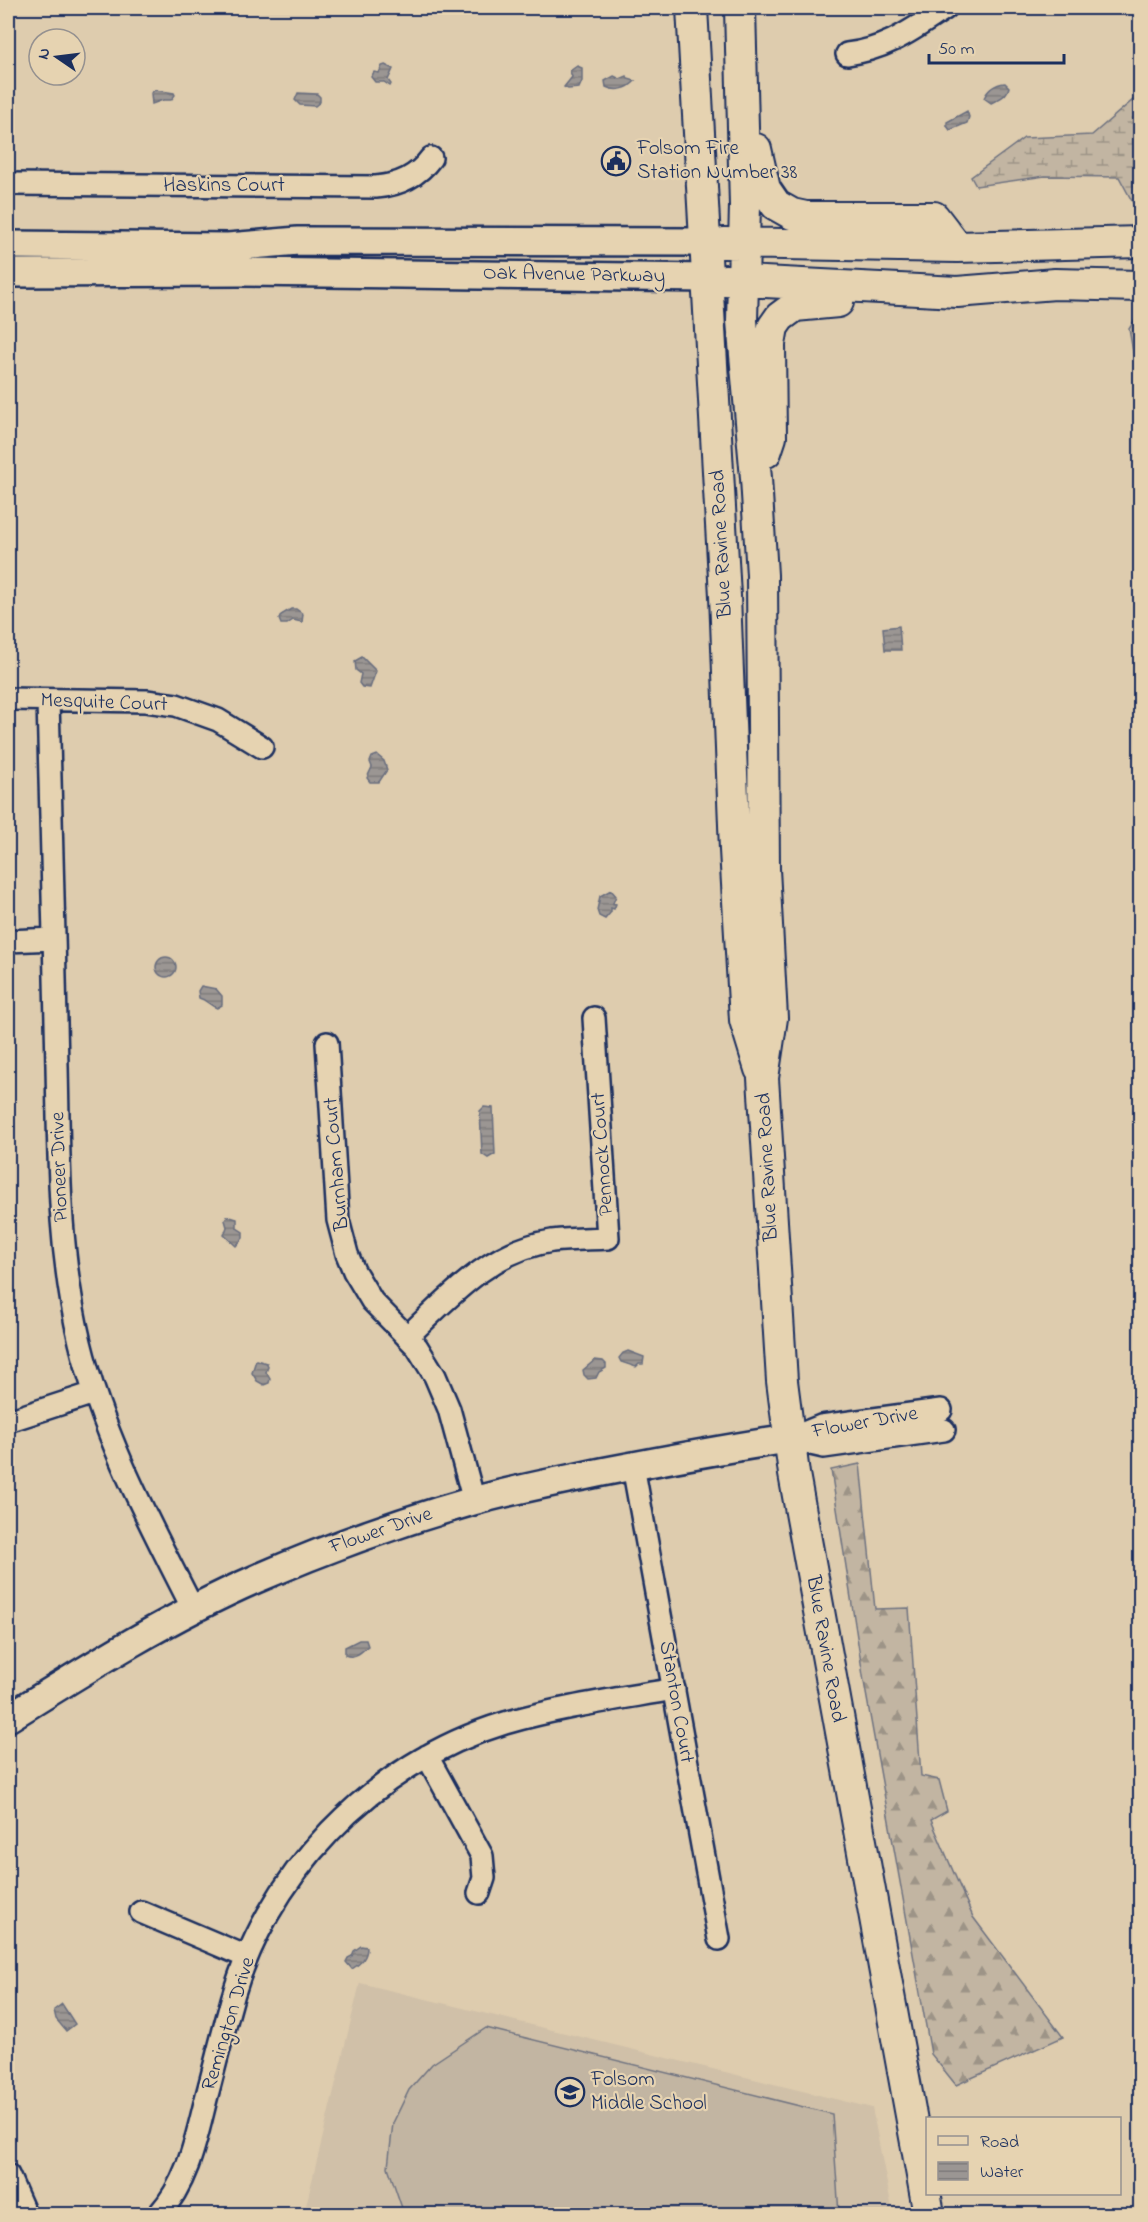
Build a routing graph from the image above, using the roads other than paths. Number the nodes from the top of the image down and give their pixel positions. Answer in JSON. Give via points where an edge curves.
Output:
{"nodes":[{"id":1,"x":692,"y":8,"type":"edge"},
{"id":2,"x":740,"y":8,"type":"edge"},
{"id":3,"x":946,"y":8,"type":"edge"},
{"id":4,"x":848,"y":54,"type":"dead end"},
{"id":5,"x":743,"y":68,"type":"junction"},
{"id":6,"x":431,"y":158,"type":"dead end"},
{"id":7,"x":8,"y":184,"type":"edge"},
{"id":8,"x":704,"y":242,"type":"junction"},
{"id":9,"x":1140,"y":242,"type":"edge"},
{"id":10,"x":743,"y":243,"type":"junction"},
{"id":11,"x":8,"y":245,"type":"edge"},
{"id":12,"x":957,"y":246,"type":"junction"},
{"id":13,"x":8,"y":273,"type":"edge"},
{"id":14,"x":707,"y":278,"type":"junction"},
{"id":15,"x":743,"y":282,"type":"junction"},
{"id":16,"x":1140,"y":286,"type":"edge"},
{"id":17,"x":957,"y":292,"type":"junction"},
{"id":18,"x":756,"y":478,"type":"junction"},
{"id":19,"x":8,"y":699,"type":"edge"},
{"id":20,"x":48,"y":700,"type":"junction"},
{"id":21,"x":262,"y":747,"type":"dead end"},
{"id":22,"x":54,"y":939,"type":"junction"},
{"id":23,"x":8,"y":941,"type":"edge"},
{"id":24,"x":594,"y":1018,"type":"dead end"},
{"id":25,"x":327,"y":1043,"type":"dead end"},
{"id":26,"x":762,"y":1077,"type":"junction"},
{"id":27,"x":407,"y":1337,"type":"junction"},
{"id":28,"x":94,"y":1393,"type":"junction"},
{"id":29,"x":943,"y":1420,"type":"dead end"},
{"id":30,"x":8,"y":1421,"type":"edge"},
{"id":31,"x":789,"y":1439,"type":"junction"},
{"id":32,"x":633,"y":1466,"type":"junction"},
{"id":33,"x":474,"y":1501,"type":"junction"},
{"id":34,"x":193,"y":1609,"type":"junction"},
{"id":35,"x":674,"y":1689,"type":"junction"},
{"id":36,"x":8,"y":1718,"type":"edge"},
{"id":37,"x":427,"y":1756,"type":"junction"},
{"id":38,"x":479,"y":1893,"type":"dead end"},
{"id":39,"x":141,"y":1912,"type":"dead end"},
{"id":40,"x":719,"y":1939,"type":"dead end"},
{"id":41,"x":247,"y":1957,"type":"junction"},
{"id":42,"x":8,"y":2175,"type":"edge"},
{"id":43,"x":25,"y":2214,"type":"edge"},
{"id":44,"x":159,"y":2214,"type":"edge"},
{"id":45,"x":929,"y":2214,"type":"edge"}],
"edges":[{"from":1,"to":8,"type":"main road","name":"Blue Ravine Road"},
{"from":2,"to":5,"type":"main road","name":"Blue Ravine Road"},
{"from":3,"to":4,"type":"street","via":[[894,41]]},
{"from":5,"to":10,"type":"main road","name":"Blue Ravine Road"},
{"from":5,"to":12,"type":"main road","via":[[759,166],[765,189],[776,205],[806,217],[934,217]]},
{"from":6,"to":7,"type":"street","name":"Haskins Court","via":[[403,182],[376,187]]},
{"from":8,"to":10,"type":"main road","name":"Oak Avenue Parkway"},
{"from":8,"to":11,"type":"street","name":"Oak Avenue Parkway"},
{"from":8,"to":14,"type":"main road","name":"Blue Ravine Road"},
{"from":9,"to":12,"type":"main road","name":"Oak Avenue Parkway"},
{"from":10,"to":12,"type":"main road","name":"Oak Avenue Parkway"},
{"from":10,"to":15,"type":"main road","name":"Blue Ravine Road"},
{"from":13,"to":14,"type":"street","name":"Oak Avenue Parkway"},
{"from":14,"to":15,"type":"main road","name":"Oak Avenue Parkway"},
{"from":14,"to":26,"type":"main road","name":"Blue Ravine Road","via":[[745,1020]]},
{"from":15,"to":17,"type":"main road","name":"Oak Avenue Parkway"},
{"from":15,"to":18,"type":"main road","name":"Blue Ravine Road","via":[[742,321]]},
{"from":16,"to":17,"type":"main road","name":"Oak Avenue Parkway","via":[[1054,284]]},
{"from":17,"to":18,"type":"main road","via":[[939,307],[841,302],[795,306],[780,317],[773,327],[770,344],[771,437]]},
{"from":18,"to":26,"type":"main road","name":"Blue Ravine Road","via":[[762,575],[764,869],[772,1018]]},
{"from":19,"to":20,"type":"street","name":"Mesquite Court"},
{"from":20,"to":21,"type":"street","name":"Mesquite Court","via":[[176,705],[218,720]]},
{"from":20,"to":22,"type":"street","name":"Pioneer Drive"},
{"from":22,"to":23,"type":"street"},
{"from":22,"to":28,"type":"street","name":"Pioneer Drive","via":[[62,1228],[69,1292]]},
{"from":24,"to":27,"type":"street","name":"Pennock Court","via":[[608,1238],[553,1241],[502,1257],[461,1286]]},
{"from":25,"to":27,"type":"street","name":"Burnham Court","via":[[342,1237],[362,1286]]},
{"from":26,"to":31,"type":"main road","name":"Blue Ravine Road"},
{"from":27,"to":33,"type":"street","name":"Burnham Court","via":[[427,1361],[443,1392]]},
{"from":28,"to":30,"type":"street"},
{"from":28,"to":34,"type":"street","name":"Pioneer Drive","via":[[130,1484]]},
{"from":29,"to":31,"type":"street","name":"Flower Drive","via":[[821,1426]]},
{"from":31,"to":32,"type":"street","name":"Flower Drive"},
{"from":31,"to":45,"type":"main road","name":"Blue Ravine Road"},
{"from":32,"to":33,"type":"street","name":"Flower Drive"},
{"from":32,"to":35,"type":"street","name":"Stanton Court"},
{"from":33,"to":34,"type":"street","name":"Flower Drive","via":[[327,1550]]},
{"from":34,"to":36,"type":"street","name":"Flower Drive"},
{"from":35,"to":37,"type":"street","name":"Remington Drive","via":[[504,1723]]},
{"from":35,"to":40,"type":"street","name":"Stanton Court"},
{"from":37,"to":38,"type":"street","via":[[482,1856],[484,1878]]},
{"from":37,"to":41,"type":"street","name":"Remington Drive","via":[[377,1789],[314,1848],[265,1919]]},
{"from":39,"to":41,"type":"street"},
{"from":41,"to":44,"type":"street","name":"Remington Drive","via":[[232,1999],[188,2166]]},
{"from":42,"to":43,"type":"street"}]}
